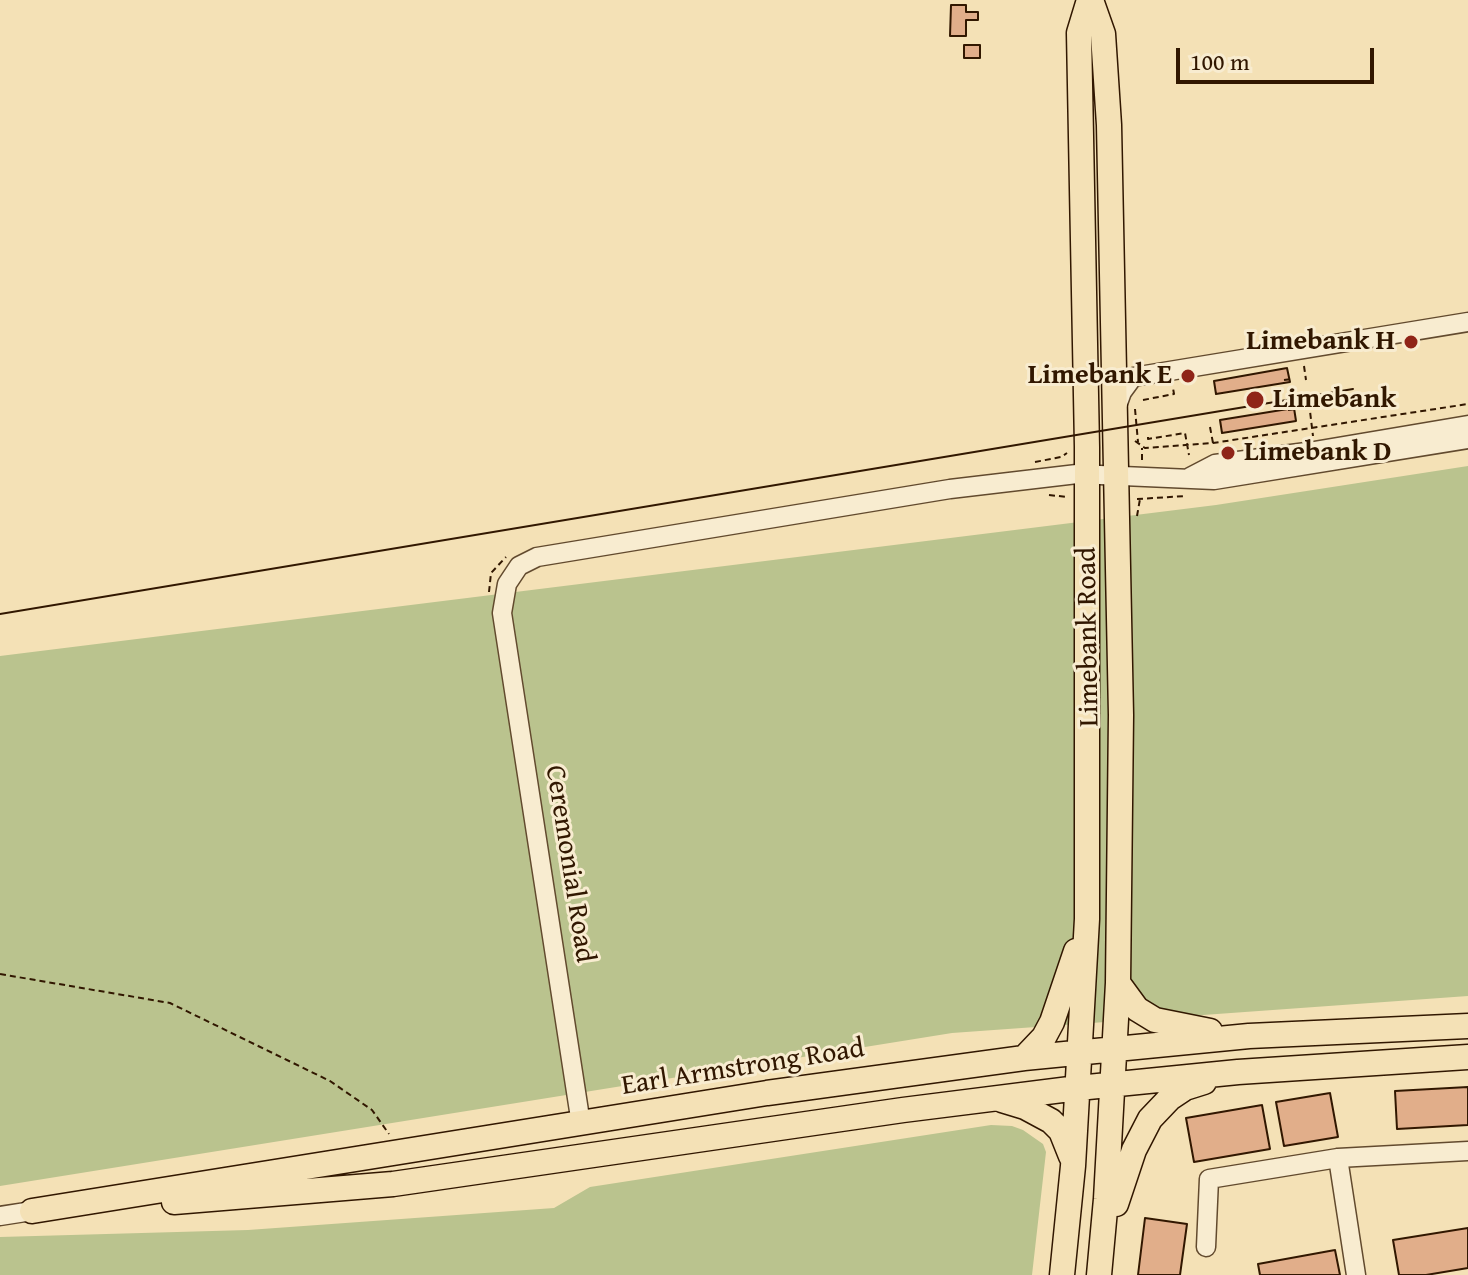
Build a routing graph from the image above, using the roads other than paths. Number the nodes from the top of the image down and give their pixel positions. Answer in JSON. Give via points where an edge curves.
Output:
{"nodes":[{"id":1,"x":1090,"y":0,"type":"edge"},
{"id":2,"x":1468,"y":322,"type":"edge"},
{"id":3,"x":1115,"y":412,"type":"junction"},
{"id":4,"x":1468,"y":425,"type":"edge"},
{"id":5,"x":1468,"y":439,"type":"edge"},
{"id":6,"x":1086,"y":474,"type":"junction"},
{"id":7,"x":1117,"y":475,"type":"junction"},
{"id":8,"x":1190,"y":477,"type":"junction"},
{"id":9,"x":1087,"y":919,"type":"junction"},
{"id":10,"x":1118,"y":983,"type":"junction"},
{"id":11,"x":1468,"y":1026,"type":"edge"},
{"id":12,"x":1249,"y":1036,"type":"junction"},
{"id":13,"x":1114,"y":1050,"type":"junction"},
{"id":14,"x":1080,"y":1053,"type":"junction"},
{"id":15,"x":1468,"y":1057,"type":"edge"},
{"id":16,"x":1024,"y":1058,"type":"junction"},
{"id":17,"x":1238,"y":1072,"type":"junction"},
{"id":18,"x":1113,"y":1085,"type":"junction"},
{"id":19,"x":1078,"y":1088,"type":"junction"},
{"id":20,"x":995,"y":1098,"type":"junction"},
{"id":21,"x":581,"y":1124,"type":"junction"},
{"id":22,"x":1468,"y":1151,"type":"edge"},
{"id":23,"x":1338,"y":1158,"type":"junction"},
{"id":24,"x":1073,"y":1166,"type":"junction"},
{"id":25,"x":32,"y":1211,"type":"junction"},
{"id":26,"x":0,"y":1216,"type":"edge"},
{"id":27,"x":1206,"y":1247,"type":"dead end"},
{"id":28,"x":1099,"y":1272,"type":"edge"},
{"id":29,"x":1062,"y":1275,"type":"edge"},
{"id":30,"x":1356,"y":1275,"type":"edge"}],
"edges":[{"from":1,"to":3,"type":"main road","name":"Limebank Road","via":[[1103,34],[1109,125]]},
{"from":1,"to":6,"type":"main road","name":"Limebank Road","via":[[1079,33]]},
{"from":2,"to":3,"type":"street","via":[[1133,377]]},
{"from":3,"to":7,"type":"main road","name":"Limebank Road"},
{"from":4,"to":8,"type":"street","via":[[1215,464]]},
{"from":5,"to":8,"type":"street","via":[[1214,480]]},
{"from":6,"to":7,"type":"street"},
{"from":6,"to":9,"type":"main road","name":"Limebank Road"},
{"from":6,"to":21,"type":"street","name":"Ceremonial Road","via":[[950,489],[537,557],[511,575],[502,613]]},
{"from":7,"to":8,"type":"street"},
{"from":7,"to":10,"type":"main road","name":"Limebank Road"},
{"from":9,"to":14,"type":"main road","name":"Limebank Road"},
{"from":9,"to":16,"type":"main road","via":[[1052,1022]]},
{"from":10,"to":12,"type":"main road","via":[[1137,1009],[1155,1020]]},
{"from":10,"to":13,"type":"main road","name":"Limebank Road"},
{"from":11,"to":12,"type":"main road","name":"Earl Armstrong Road"},
{"from":12,"to":13,"type":"main road","name":"Earl Armstrong Road"},
{"from":13,"to":14,"type":"main road","name":"Earl Armstrong Road"},
{"from":13,"to":18,"type":"main road","name":"Limebank Road"},
{"from":14,"to":16,"type":"main road","name":"Earl Armstrong Road"},
{"from":14,"to":19,"type":"main road","name":"Limebank Road"},
{"from":15,"to":17,"type":"main road","name":"Earl Armstrong Road"},
{"from":16,"to":21,"type":"main road","name":"Earl Armstrong Road"},
{"from":17,"to":18,"type":"main road","name":"Earl Armstrong Road"},
{"from":17,"to":28,"type":"main road","via":[[1185,1088],[1150,1119],[1122,1183]]},
{"from":18,"to":19,"type":"main road","name":"Earl Armstrong Road"},
{"from":18,"to":28,"type":"main road","name":"Limebank Road"},
{"from":19,"to":20,"type":"main road","name":"Earl Armstrong Road"},
{"from":19,"to":24,"type":"main road","name":"Limebank Road"},
{"from":20,"to":24,"type":"main road","via":[[1051,1121],[1066,1141]]},
{"from":20,"to":25,"type":"main road","name":"Earl Armstrong Road","via":[[371,1187]]},
{"from":21,"to":25,"type":"main road","name":"Earl Armstrong Road"},
{"from":22,"to":23,"type":"street"},
{"from":23,"to":27,"type":"street","via":[[1209,1179]]},
{"from":23,"to":30,"type":"street"},
{"from":24,"to":29,"type":"main road","name":"Limebank Road"},
{"from":25,"to":26,"type":"street","name":"Earl Armstrong Road"}]}
